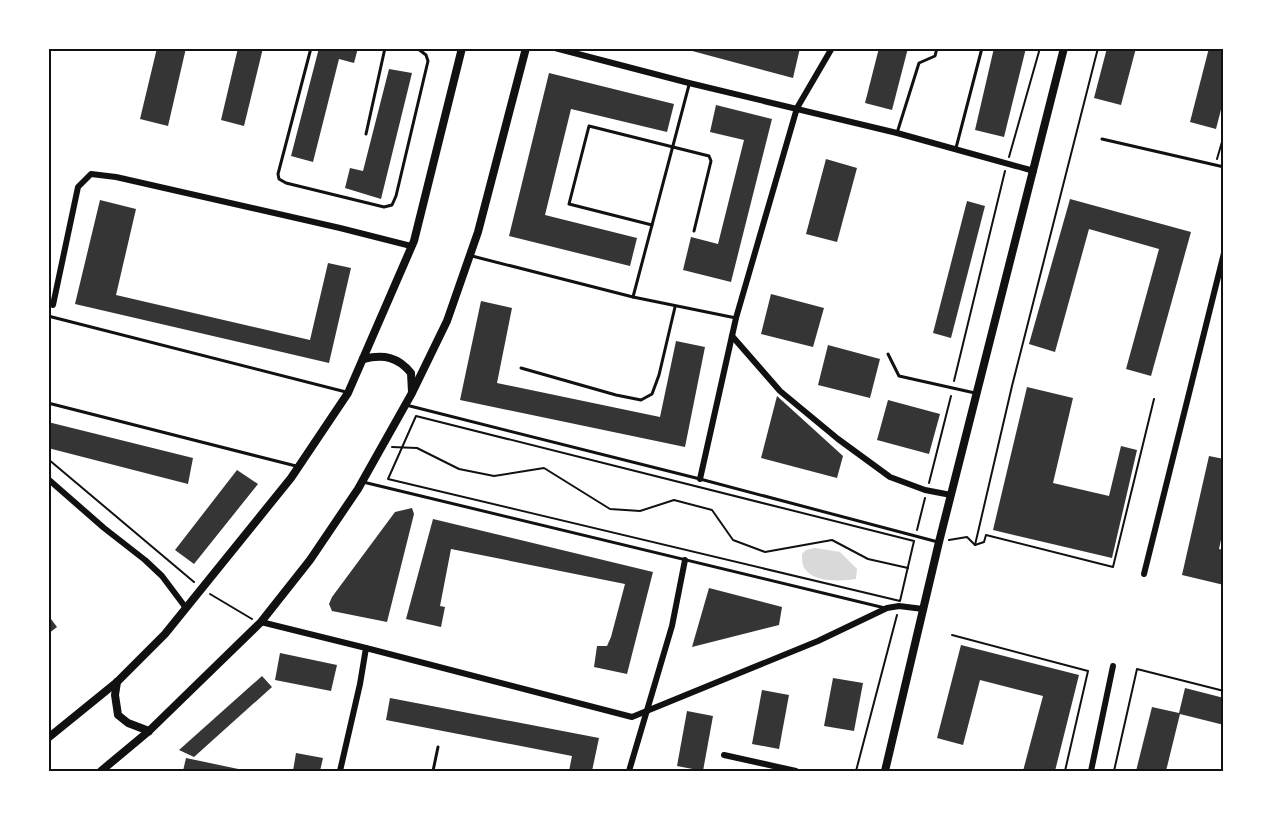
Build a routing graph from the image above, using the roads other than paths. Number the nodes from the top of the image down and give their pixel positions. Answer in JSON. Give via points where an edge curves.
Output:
{"nodes":[{"id":1,"x":311,"y":48,"type":"edge"},
{"id":2,"x":385,"y":48,"type":"edge"},
{"id":3,"x":417,"y":48,"type":"edge"},
{"id":4,"x":462,"y":48,"type":"edge"},
{"id":5,"x":526,"y":48,"type":"edge"},
{"id":6,"x":555,"y":48,"type":"edge"},
{"id":7,"x":832,"y":48,"type":"edge"},
{"id":8,"x":938,"y":48,"type":"edge"},
{"id":9,"x":982,"y":48,"type":"edge"},
{"id":10,"x":1064,"y":48,"type":"edge"},
{"id":11,"x":689,"y":83,"type":"junction"},
{"id":12,"x":797,"y":108,"type":"junction"},
{"id":13,"x":897,"y":133,"type":"junction"},
{"id":14,"x":366,"y":135,"type":"dead end"},
{"id":15,"x":1102,"y":139,"type":"dead end"},
{"id":16,"x":671,"y":147,"type":"junction"},
{"id":17,"x":956,"y":149,"type":"junction"},
{"id":18,"x":1224,"y":167,"type":"edge"},
{"id":19,"x":1034,"y":171,"type":"junction"},
{"id":20,"x":652,"y":225,"type":"junction"},
{"id":21,"x":694,"y":231,"type":"dead end"},
{"id":22,"x":411,"y":246,"type":"junction"},
{"id":23,"x":1224,"y":253,"type":"edge"},
{"id":24,"x":470,"y":256,"type":"junction"},
{"id":25,"x":633,"y":297,"type":"junction"},
{"id":26,"x":53,"y":305,"type":"dead end"},
{"id":27,"x":675,"y":307,"type":"junction"},
{"id":28,"x":48,"y":315,"type":"edge"},
{"id":29,"x":736,"y":318,"type":"junction"},
{"id":30,"x":732,"y":336,"type":"junction"},
{"id":31,"x":888,"y":354,"type":"dead end"},
{"id":32,"x":363,"y":359,"type":"junction"},
{"id":33,"x":521,"y":368,"type":"dead end"},
{"id":34,"x":348,"y":393,"type":"junction"},
{"id":35,"x":412,"y":393,"type":"junction"},
{"id":36,"x":977,"y":393,"type":"junction"},
{"id":37,"x":48,"y":403,"type":"edge"},
{"id":38,"x":406,"y":405,"type":"junction"},
{"id":39,"x":299,"y":467,"type":"junction"},
{"id":40,"x":48,"y":479,"type":"edge"},
{"id":41,"x":700,"y":479,"type":"junction"},
{"id":42,"x":362,"y":482,"type":"junction"},
{"id":43,"x":951,"y":495,"type":"junction"},
{"id":44,"x":939,"y":542,"type":"junction"},
{"id":45,"x":685,"y":560,"type":"junction"},
{"id":46,"x":1144,"y":574,"type":"dead end"},
{"id":47,"x":186,"y":608,"type":"junction"},
{"id":48,"x":887,"y":608,"type":"junction"},
{"id":49,"x":923,"y":609,"type":"junction"},
{"id":50,"x":260,"y":623,"type":"junction"},
{"id":51,"x":366,"y":648,"type":"junction"},
{"id":52,"x":1113,"y":666,"type":"dead end"},
{"id":53,"x":117,"y":682,"type":"junction"},
{"id":54,"x":648,"y":711,"type":"junction"},
{"id":55,"x":149,"y":731,"type":"junction"},
{"id":56,"x":48,"y":738,"type":"edge"},
{"id":57,"x":438,"y":747,"type":"dead end"},
{"id":58,"x":724,"y":755,"type":"dead end"},
{"id":59,"x":101,"y":771,"type":"edge"},
{"id":60,"x":340,"y":771,"type":"edge"},
{"id":61,"x":433,"y":771,"type":"edge"},
{"id":62,"x":630,"y":771,"type":"edge"},
{"id":63,"x":796,"y":771,"type":"edge"},
{"id":64,"x":885,"y":771,"type":"edge"},
{"id":65,"x":1091,"y":771,"type":"edge"}],
"edges":[{"from":1,"to":3,"type":"lane","via":[[279,179],[384,207],[392,205],[396,196],[428,61]]},
{"from":2,"to":14,"type":"lane"},
{"from":4,"to":22,"type":"street"},
{"from":5,"to":24,"type":"street"},
{"from":6,"to":11,"type":"street"},
{"from":7,"to":12,"type":"street"},
{"from":8,"to":13,"type":"lane","via":[[935,56],[919,63]]},
{"from":9,"to":17,"type":"lane"},
{"from":10,"to":19,"type":"street"},
{"from":11,"to":12,"type":"street"},
{"from":11,"to":16,"type":"lane"},
{"from":12,"to":13,"type":"street"},
{"from":12,"to":29,"type":"street"},
{"from":13,"to":17,"type":"street"},
{"from":15,"to":18,"type":"lane"},
{"from":16,"to":20,"type":"lane"},
{"from":16,"to":20,"type":"lane","via":[[589,126],[569,204]]},
{"from":16,"to":21,"type":"lane","via":[[705,154],[711,161]]},
{"from":17,"to":19,"type":"street"},
{"from":19,"to":36,"type":"street"},
{"from":20,"to":25,"type":"lane"},
{"from":22,"to":26,"type":"street","via":[[91,174],[78,187]]},
{"from":22,"to":32,"type":"street"},
{"from":23,"to":46,"type":"street"},
{"from":24,"to":25,"type":"lane"},
{"from":24,"to":35,"type":"street","via":[[447,321]]},
{"from":25,"to":27,"type":"lane"},
{"from":27,"to":29,"type":"lane"},
{"from":27,"to":33,"type":"lane","via":[[659,375],[652,394],[641,400]]},
{"from":28,"to":34,"type":"lane"},
{"from":29,"to":30,"type":"street"},
{"from":30,"to":41,"type":"street"},
{"from":30,"to":43,"type":"street","via":[[780,391],[890,477]]},
{"from":31,"to":36,"type":"lane","via":[[900,376]]},
{"from":32,"to":34,"type":"street"},
{"from":32,"to":35,"type":"street","via":[[396,358],[411,373]]},
{"from":34,"to":39,"type":"street"},
{"from":35,"to":38,"type":"street"},
{"from":36,"to":43,"type":"street"},
{"from":37,"to":39,"type":"lane"},
{"from":38,"to":41,"type":"lane"},
{"from":38,"to":42,"type":"street"},
{"from":39,"to":47,"type":"street"},
{"from":40,"to":47,"type":"street","via":[[145,560]]},
{"from":41,"to":44,"type":"lane"},
{"from":42,"to":45,"type":"lane"},
{"from":42,"to":50,"type":"street","via":[[310,560]]},
{"from":43,"to":44,"type":"street"},
{"from":44,"to":49,"type":"street"},
{"from":45,"to":48,"type":"lane"},
{"from":45,"to":54,"type":"street","via":[[672,626]]},
{"from":47,"to":53,"type":"street"},
{"from":48,"to":49,"type":"street","via":[[900,604]]},
{"from":48,"to":54,"type":"street"},
{"from":49,"to":64,"type":"street"},
{"from":50,"to":51,"type":"street"},
{"from":50,"to":55,"type":"street"},
{"from":51,"to":54,"type":"street","via":[[632,717]]},
{"from":51,"to":60,"type":"street"},
{"from":52,"to":65,"type":"street"},
{"from":53,"to":55,"type":"street","via":[[118,715]]},
{"from":53,"to":56,"type":"street"},
{"from":54,"to":62,"type":"street"},
{"from":55,"to":59,"type":"street"},
{"from":57,"to":61,"type":"lane"},
{"from":58,"to":63,"type":"street"}]}
